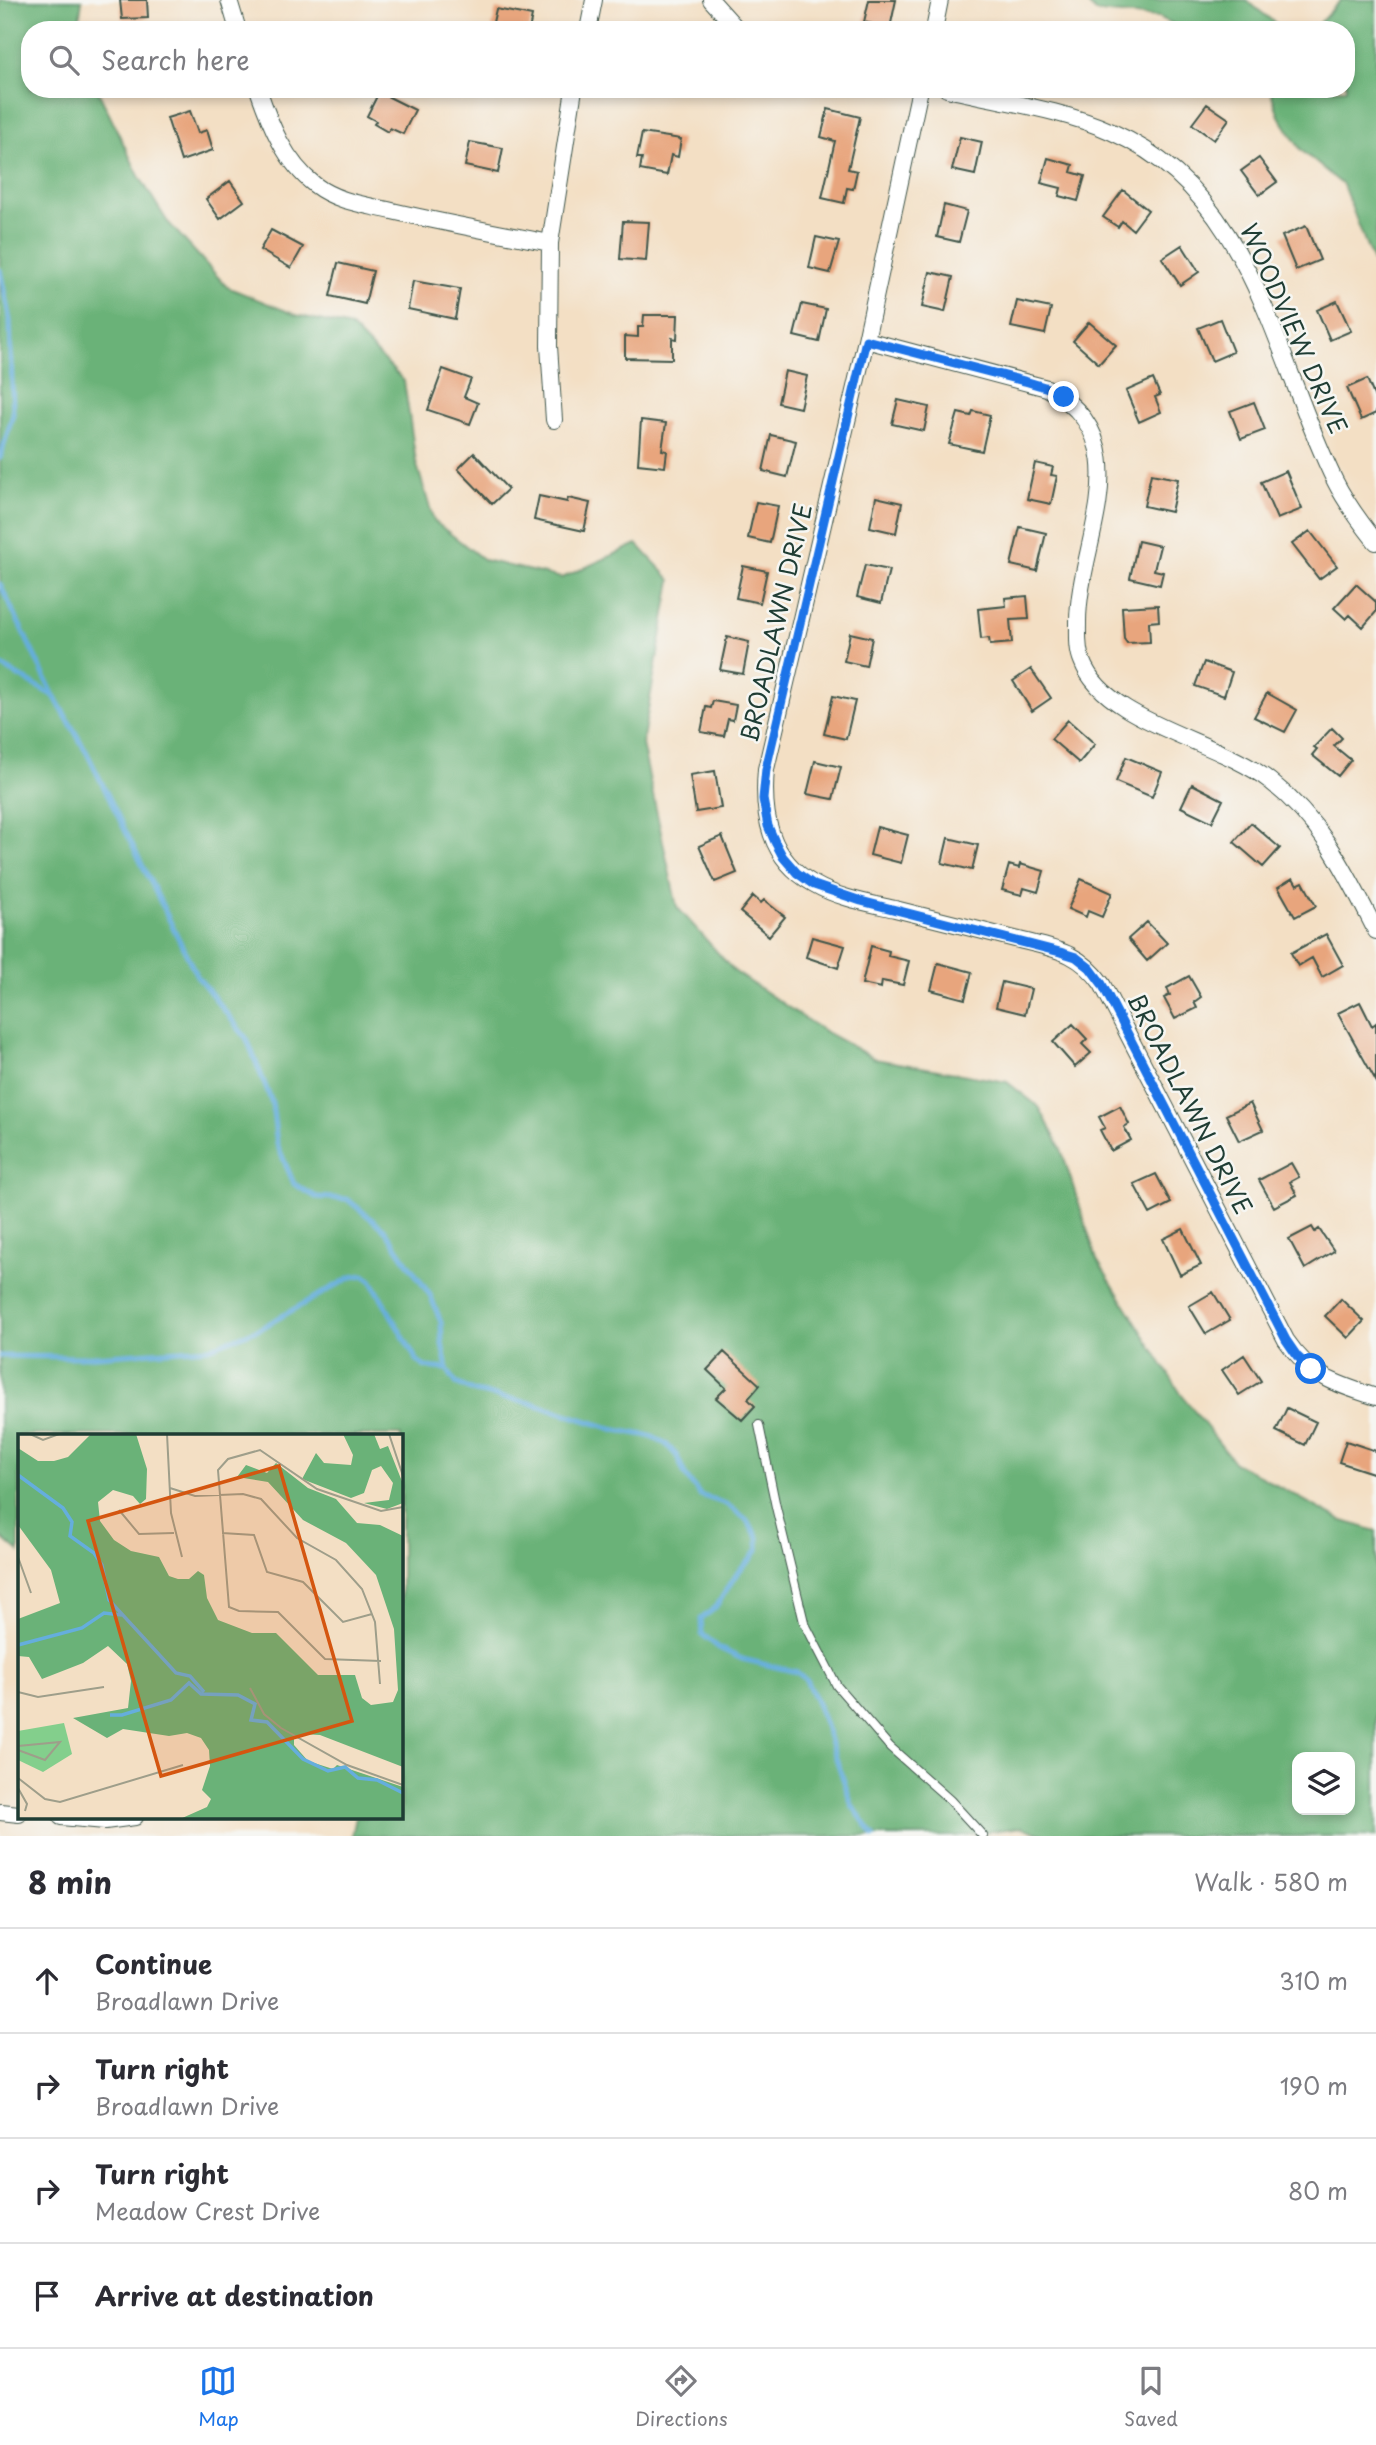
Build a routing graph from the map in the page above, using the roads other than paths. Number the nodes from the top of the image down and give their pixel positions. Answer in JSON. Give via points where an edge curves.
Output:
{"nodes":[{"id":1,"x":229,"y":0,"type":"edge"},
{"id":2,"x":594,"y":0,"type":"edge"},
{"id":3,"x":712,"y":0,"type":"edge"},
{"id":4,"x":940,"y":0,"type":"edge"},
{"id":5,"x":236,"y":21,"type":"edge"},
{"id":6,"x":589,"y":21,"type":"edge"},
{"id":7,"x":730,"y":21,"type":"edge"},
{"id":8,"x":936,"y":21,"type":"edge"},
{"id":9,"x":262,"y":98,"type":"edge"},
{"id":10,"x":573,"y":98,"type":"edge"},
{"id":11,"x":918,"y":98,"type":"edge"},
{"id":12,"x":987,"y":98,"type":"edge"},
{"id":13,"x":550,"y":243,"type":"junction"},
{"id":14,"x":866,"y":340,"type":"junction"},
{"id":15,"x":554,"y":420,"type":"dead end"},
{"id":16,"x":1376,"y":542,"type":"edge"},
{"id":17,"x":1376,"y":931,"type":"edge"},
{"id":18,"x":1376,"y":1397,"type":"edge"},
{"id":19,"x":759,"y":1425,"type":"dead end"},
{"id":20,"x":0,"y":1812,"type":"edge"},
{"id":21,"x":18,"y":1814,"type":"edge"},
{"id":22,"x":72,"y":1818,"type":"edge"},
{"id":23,"x":128,"y":1818,"type":"edge"},
{"id":24,"x":983,"y":1836,"type":"edge"}],
"edges":[{"from":1,"to":5,"type":"street"},
{"from":2,"to":6,"type":"street"},
{"from":3,"to":7,"type":"street"},
{"from":4,"to":8,"type":"street"},
{"from":9,"to":13,"type":"street","via":[[287,154],[315,186],[334,196]]},
{"from":10,"to":13,"type":"street"},
{"from":11,"to":14,"type":"street","name":"BROADLAWN DRIVE"},
{"from":12,"to":16,"type":"street","name":"WOODVIEW DRIVE","via":[[1080,119],[1115,133],[1155,156],[1213,210],[1252,280],[1335,480]]},
{"from":13,"to":15,"type":"street"},
{"from":14,"to":17,"type":"street","via":[[1048,388],[1080,412],[1096,442],[1102,476],[1078,608],[1081,660],[1093,682],[1129,711],[1220,751],[1271,781],[1328,841]]},
{"from":14,"to":18,"type":"street","name":"BROADLAWN DRIVE","via":[[766,769],[763,799],[775,842],[797,873],[814,885],[1044,946],[1076,957],[1090,968],[1286,1340],[1297,1356],[1329,1381]]},
{"from":19,"to":24,"type":"lane","via":[[804,1622],[836,1686],[890,1747]]},
{"from":20,"to":21,"type":"street"},
{"from":22,"to":23,"type":"street"}]}
